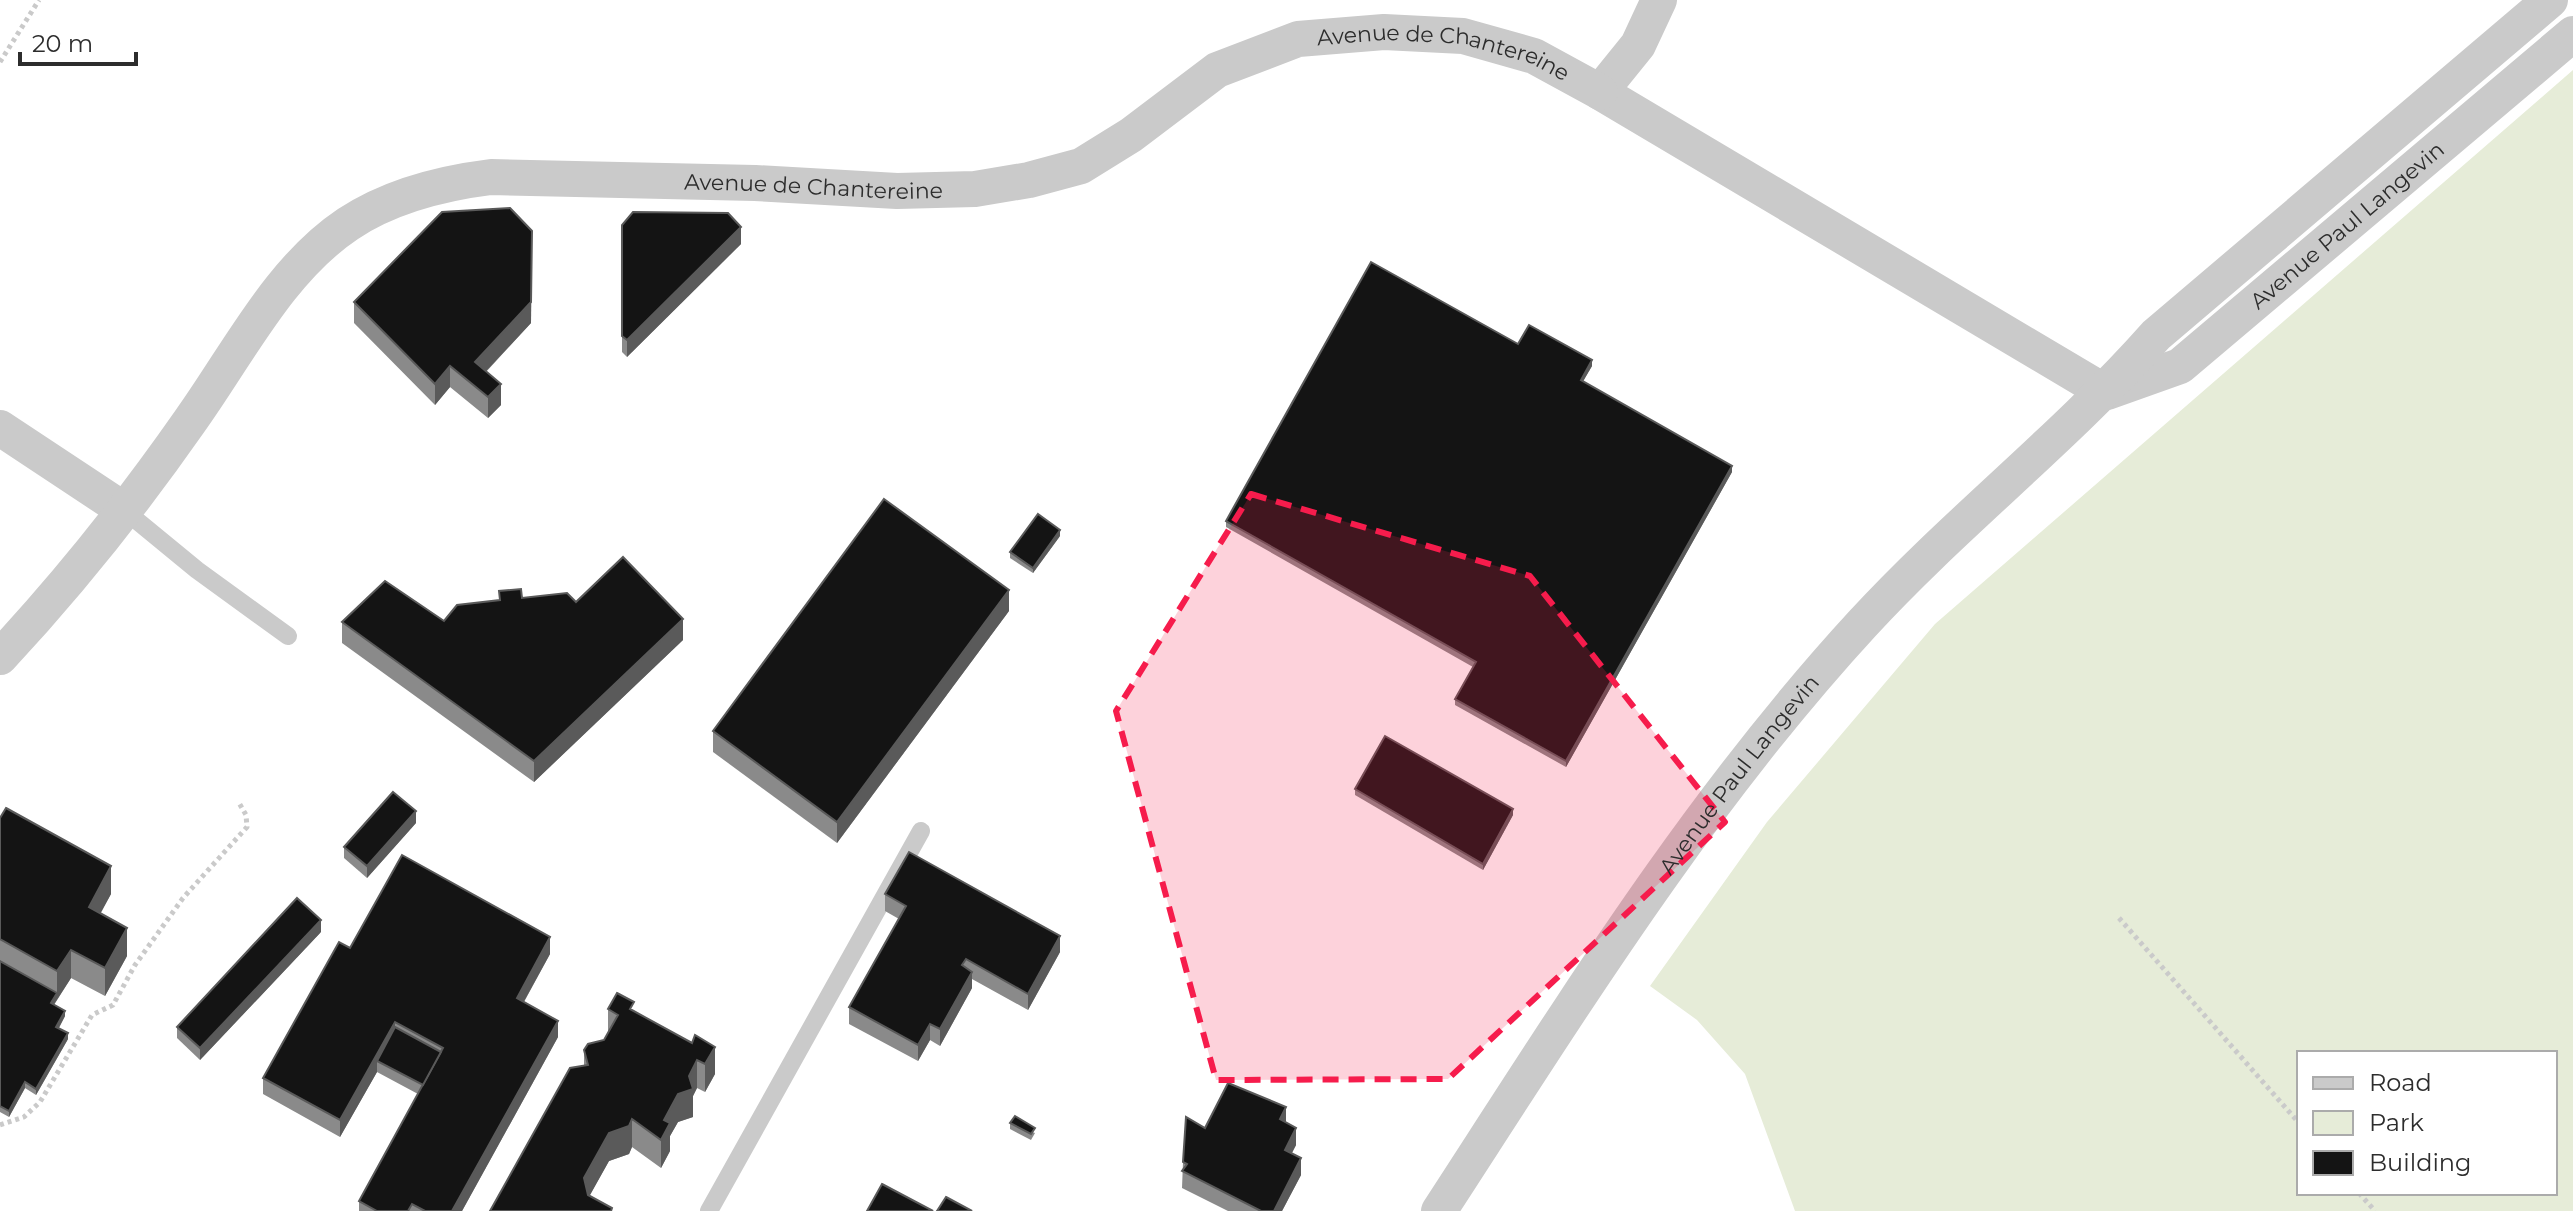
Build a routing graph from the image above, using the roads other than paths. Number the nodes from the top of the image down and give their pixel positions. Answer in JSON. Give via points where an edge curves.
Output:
{"nodes":[{"id":1,"x":1659,"y":0,"type":"edge"},
{"id":2,"x":2550,"y":0,"type":"edge"},
{"id":3,"x":2573,"y":34,"type":"edge"},
{"id":4,"x":1600,"y":92,"type":"junction"},
{"id":5,"x":2105,"y":392,"type":"junction"},
{"id":6,"x":0,"y":428,"type":"edge"},
{"id":7,"x":124,"y":510,"type":"junction"},
{"id":8,"x":288,"y":636,"type":"dead end"},
{"id":9,"x":0,"y":657,"type":"edge"},
{"id":10,"x":921,"y":831,"type":"dead end"},
{"id":11,"x":709,"y":1211,"type":"edge"},
{"id":12,"x":1439,"y":1211,"type":"edge"}],
"edges":[{"from":1,"to":4,"type":"street","name":"Avenue de Chantereine","via":[[1638,45]]},
{"from":2,"to":5,"type":"street","name":"Avenue Paul Langevin","via":[[2156,335]]},
{"from":3,"to":5,"type":"street","name":"Avenue Paul Langevin","via":[[2180,366]]},
{"from":4,"to":5,"type":"street","name":"Avenue de Chantereine"},
{"from":4,"to":7,"type":"street","name":"Avenue de Chantereine","via":[[1534,56],[1463,36],[1384,32],[1298,39],[1217,70],[1081,166],[975,189],[491,177],[450,182],[349,223],[299,265]]},
{"from":5,"to":12,"type":"street","name":"Avenue Paul Langevin","via":[[1863,623],[1763,742],[1650,888]]},
{"from":6,"to":7,"type":"street"},
{"from":7,"to":8,"type":"lane"},
{"from":7,"to":9,"type":"street","name":"Avenue de Chantereine","via":[[66,586]]},
{"from":10,"to":11,"type":"lane"}]}
